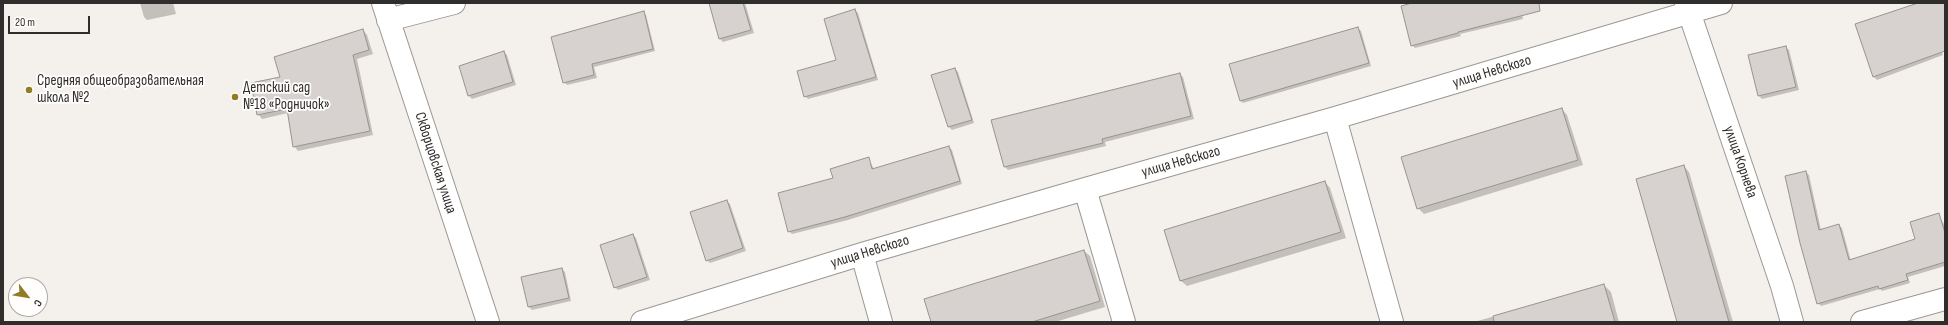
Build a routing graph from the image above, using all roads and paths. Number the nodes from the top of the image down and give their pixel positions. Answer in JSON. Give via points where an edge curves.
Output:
{"nodes":[{"id":1,"x":454,"y":3,"type":"edge"},
{"id":2,"x":1721,"y":3,"type":"edge"},
{"id":3,"x":1688,"y":8,"type":"edge"},
{"id":4,"x":385,"y":11,"type":"edge"},
{"id":5,"x":1335,"y":118,"type":"junction"},
{"id":6,"x":1085,"y":189,"type":"junction"},
{"id":7,"x":862,"y":254,"type":"junction"},
{"id":8,"x":1945,"y":299,"type":"edge"},
{"id":9,"x":488,"y":322,"type":"edge"},
{"id":10,"x":642,"y":322,"type":"edge"},
{"id":11,"x":881,"y":322,"type":"edge"},
{"id":12,"x":1124,"y":322,"type":"edge"},
{"id":13,"x":1392,"y":322,"type":"edge"},
{"id":14,"x":1792,"y":322,"type":"edge"},
{"id":15,"x":1862,"y":322,"type":"edge"}],
"edges":[{"from":1,"to":4,"type":"street"},
{"from":2,"to":3,"type":"street","name":"улица Невского"},
{"from":3,"to":5,"type":"street","name":"улица Невского"},
{"from":3,"to":14,"type":"street","name":"улица Корнева"},
{"from":4,"to":9,"type":"street","name":"Скворцовская улица"},
{"from":5,"to":6,"type":"street","name":"улица Невского"},
{"from":5,"to":13,"type":"street"},
{"from":6,"to":7,"type":"street","name":"улица Невского"},
{"from":6,"to":12,"type":"street"},
{"from":7,"to":10,"type":"street","name":"улица Невского"},
{"from":7,"to":11,"type":"street"},
{"from":8,"to":15,"type":"street"}]}
